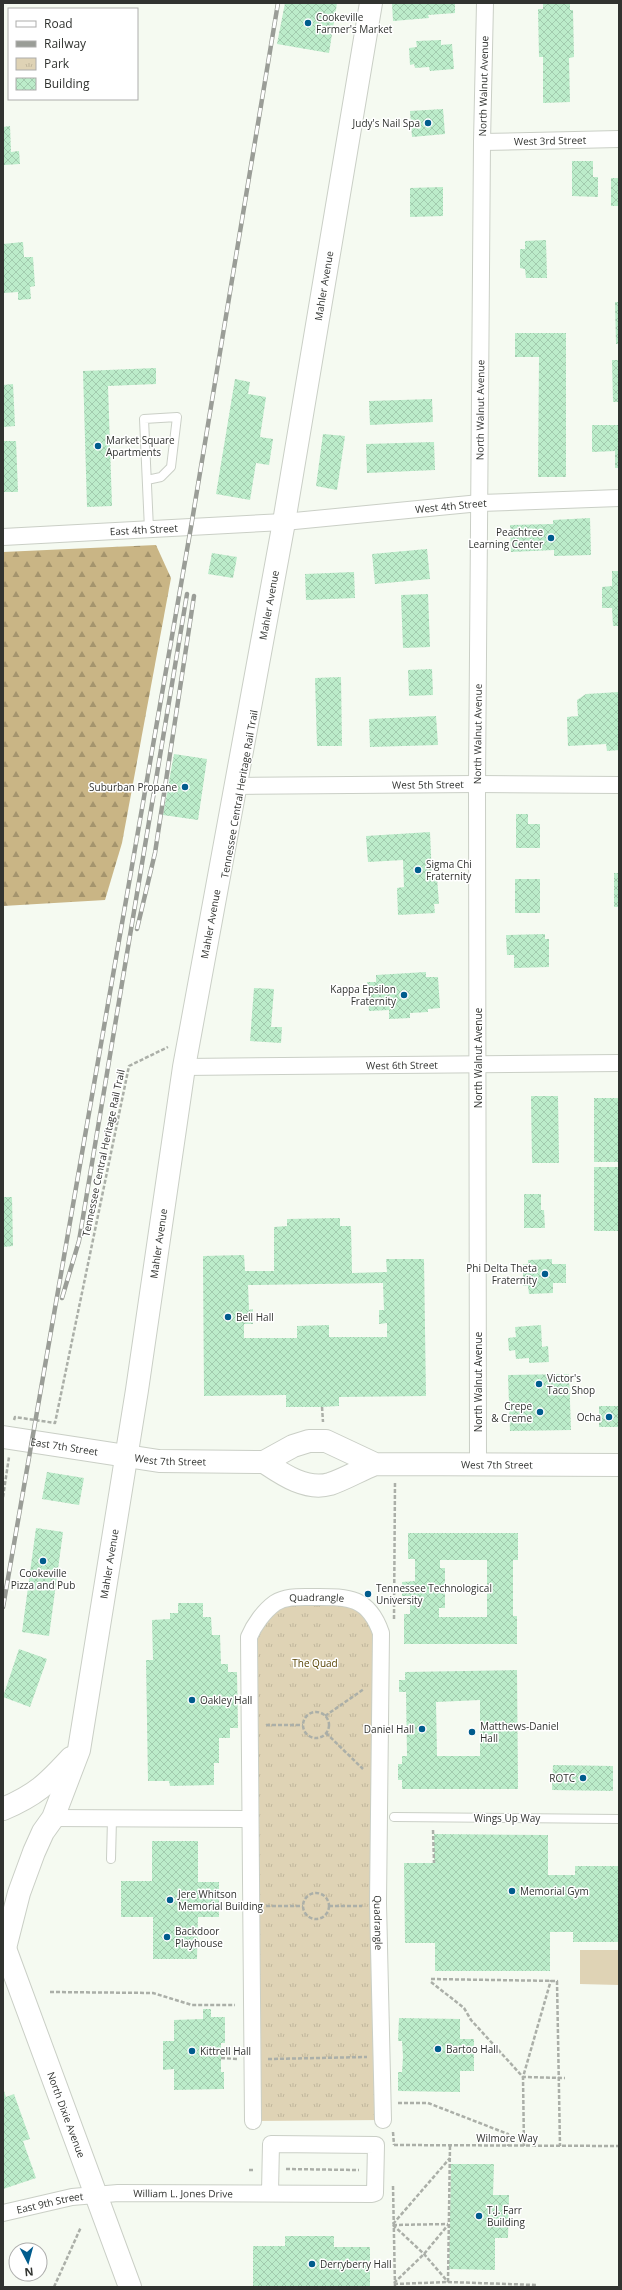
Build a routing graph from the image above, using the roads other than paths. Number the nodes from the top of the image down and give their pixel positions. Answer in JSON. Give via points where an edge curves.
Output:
{"nodes":[{"id":1,"x":371,"y":3,"type":"edge"},
{"id":2,"x":485,"y":3,"type":"edge"},
{"id":3,"x":619,"y":138,"type":"edge"},
{"id":4,"x":482,"y":142,"type":"junction"},
{"id":5,"x":147,"y":480,"type":"junction"},
{"id":6,"x":619,"y":498,"type":"edge"},
{"id":7,"x":480,"y":502,"type":"junction"},
{"id":8,"x":284,"y":522,"type":"junction"},
{"id":9,"x":149,"y":529,"type":"junction"},
{"id":10,"x":3,"y":537,"type":"edge"},
{"id":11,"x":477,"y":784,"type":"junction"},
{"id":12,"x":619,"y":785,"type":"edge"},
{"id":13,"x":236,"y":786,"type":"junction"},
{"id":14,"x":478,"y":1063,"type":"junction"},
{"id":15,"x":619,"y":1063,"type":"edge"},
{"id":16,"x":184,"y":1067,"type":"junction"},
{"id":17,"x":7,"y":1437,"type":"edge"},
{"id":18,"x":125,"y":1457,"type":"junction"},
{"id":19,"x":264,"y":1462,"type":"junction"},
{"id":20,"x":375,"y":1464,"type":"junction"},
{"id":21,"x":478,"y":1465,"type":"junction"},
{"id":22,"x":619,"y":1465,"type":"edge"},
{"id":23,"x":79,"y":1750,"type":"junction"},
{"id":24,"x":27,"y":1799,"type":"junction"},
{"id":25,"x":3,"y":1809,"type":"edge"},
{"id":26,"x":3,"y":1814,"type":"edge"},
{"id":27,"x":394,"y":1817,"type":"dead end"},
{"id":28,"x":53,"y":1818,"type":"junction"},
{"id":29,"x":112,"y":1819,"type":"junction"},
{"id":30,"x":245,"y":1819,"type":"dead end"},
{"id":31,"x":619,"y":1819,"type":"edge"},
{"id":32,"x":111,"y":1859,"type":"dead end"},
{"id":33,"x":4,"y":1946,"type":"edge"},
{"id":34,"x":383,"y":2120,"type":"dead end"},
{"id":35,"x":252,"y":2121,"type":"dead end"},
{"id":36,"x":270,"y":2192,"type":"junction"},
{"id":37,"x":96,"y":2195,"type":"junction"},
{"id":38,"x":3,"y":2213,"type":"edge"},
{"id":39,"x":130,"y":2287,"type":"edge"}],
"edges":[{"from":1,"to":8,"type":"street","name":"Mahler Avenue"},
{"from":2,"to":4,"type":"street","name":"North Walnut Avenue"},
{"from":3,"to":4,"type":"street","name":"West 3rd Street"},
{"from":4,"to":7,"type":"street","name":"North Walnut Avenue"},
{"from":5,"to":5,"type":"lane","via":[[144,419],[176,417],[171,467],[161,477]]},
{"from":5,"to":9,"type":"lane"},
{"from":6,"to":7,"type":"street","name":"West 4th Street"},
{"from":7,"to":8,"type":"street","name":"West 4th Street"},
{"from":7,"to":11,"type":"street","name":"North Walnut Avenue"},
{"from":8,"to":9,"type":"street","name":"East 4th Street"},
{"from":8,"to":13,"type":"street","name":"Mahler Avenue"},
{"from":9,"to":10,"type":"street","name":"East 4th Street"},
{"from":11,"to":12,"type":"street","name":"West 5th Street"},
{"from":11,"to":13,"type":"street","name":"West 5th Street"},
{"from":11,"to":14,"type":"street","name":"North Walnut Avenue"},
{"from":13,"to":16,"type":"street","name":"Mahler Avenue"},
{"from":14,"to":15,"type":"street","name":"West 6th Street"},
{"from":14,"to":16,"type":"street","name":"West 6th Street"},
{"from":14,"to":21,"type":"street","name":"North Walnut Avenue"},
{"from":16,"to":18,"type":"street","name":"Mahler Avenue"},
{"from":17,"to":18,"type":"street","name":"East 7th Street"},
{"from":18,"to":19,"type":"street","name":"West 7th Street","via":[[159,1461]]},
{"from":18,"to":23,"type":"street","name":"Mahler Avenue"},
{"from":19,"to":20,"type":"street","name":"West 7th Street","via":[[283,1475],[311,1485],[328,1484]]},
{"from":19,"to":20,"type":"street","name":"West 7th Street","via":[[293,1446],[310,1441],[326,1441]]},
{"from":20,"to":21,"type":"street","name":"West 7th Street"},
{"from":21,"to":22,"type":"street","name":"West 7th Street"},
{"from":23,"to":24,"type":"street","via":[[46,1785]]},
{"from":23,"to":28,"type":"street","name":"Mahler Avenue"},
{"from":24,"to":25,"type":"street"},
{"from":24,"to":26,"type":"street"},
{"from":27,"to":31,"type":"lane","name":"Wings Up Way"},
{"from":28,"to":29,"type":"street"},
{"from":28,"to":33,"type":"street","name":"Mahler Avenue","via":[[43,1832],[27,1872]]},
{"from":29,"to":30,"type":"street"},
{"from":29,"to":32,"type":"lane"},
{"from":33,"to":37,"type":"street","name":"North Dixie Avenue"},
{"from":34,"to":35,"type":"street","name":"Quadrangle","via":[[378,1903],[380,1633],[377,1622],[360,1603],[347,1597],[290,1598],[275,1603],[254,1625],[249,1637]]},
{"from":36,"to":36,"type":"street","name":"William L. Jones Drive","via":[[375,2193],[376,2145],[271,2144]]},
{"from":36,"to":37,"type":"street","name":"William L. Jones Drive"},
{"from":37,"to":38,"type":"street","name":"East 9th Street","via":[[72,2197]]},
{"from":37,"to":39,"type":"street","name":"North Dixie Avenue"}]}
